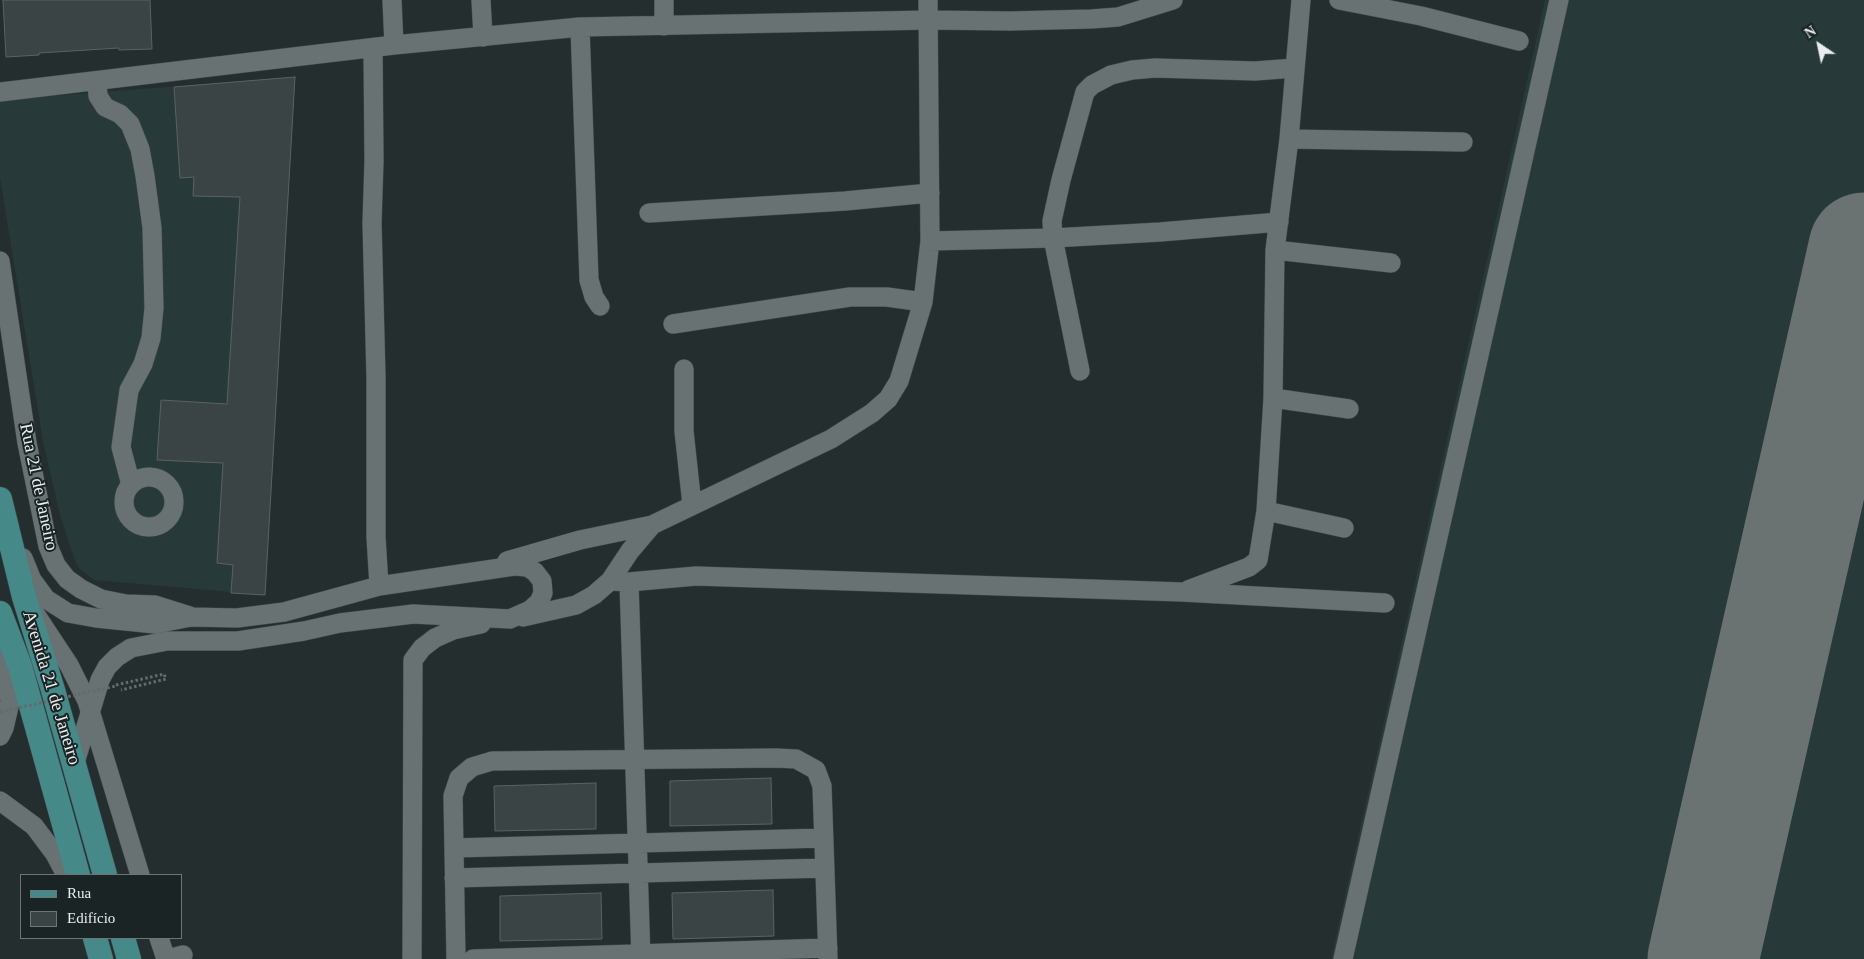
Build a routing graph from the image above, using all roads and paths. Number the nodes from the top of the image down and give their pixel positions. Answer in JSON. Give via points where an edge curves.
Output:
{"nodes":[{"id":1,"x":392,"y":0,"type":"edge"},
{"id":2,"x":481,"y":0,"type":"edge"},
{"id":3,"x":664,"y":0,"type":"edge"},
{"id":4,"x":928,"y":0,"type":"edge"},
{"id":5,"x":1168,"y":0,"type":"edge"},
{"id":6,"x":1301,"y":0,"type":"edge"},
{"id":7,"x":1339,"y":0,"type":"edge"},
{"id":8,"x":1559,"y":0,"type":"edge"},
{"id":9,"x":929,"y":20,"type":"junction"},
{"id":10,"x":664,"y":26,"type":"junction"},
{"id":11,"x":580,"y":27,"type":"junction"},
{"id":12,"x":483,"y":37,"type":"junction"},
{"id":13,"x":1519,"y":41,"type":"dead end"},
{"id":14,"x":394,"y":45,"type":"junction"},
{"id":15,"x":373,"y":48,"type":"junction"},
{"id":16,"x":1295,"y":68,"type":"junction"},
{"id":17,"x":97,"y":81,"type":"junction"},
{"id":18,"x":0,"y":92,"type":"edge"},
{"id":19,"x":1289,"y":139,"type":"junction"},
{"id":20,"x":1463,"y":142,"type":"dead end"},
{"id":21,"x":930,"y":193,"type":"junction"},
{"id":22,"x":649,"y":213,"type":"dead end"},
{"id":23,"x":1279,"y":222,"type":"junction"},
{"id":24,"x":1053,"y":238,"type":"junction"},
{"id":25,"x":930,"y":241,"type":"junction"},
{"id":26,"x":1275,"y":250,"type":"junction"},
{"id":27,"x":0,"y":261,"type":"edge"},
{"id":28,"x":1391,"y":263,"type":"dead end"},
{"id":29,"x":923,"y":302,"type":"junction"},
{"id":30,"x":600,"y":306,"type":"dead end"},
{"id":31,"x":673,"y":324,"type":"dead end"},
{"id":32,"x":684,"y":369,"type":"dead end"},
{"id":33,"x":1080,"y":371,"type":"dead end"},
{"id":34,"x":1273,"y":398,"type":"junction"},
{"id":35,"x":1349,"y":409,"type":"dead end"},
{"id":36,"x":131,"y":485,"type":"dead end"},
{"id":37,"x":0,"y":499,"type":"edge"},
{"id":38,"x":692,"y":505,"type":"junction"},
{"id":39,"x":1266,"y":511,"type":"junction"},
{"id":40,"x":652,"y":525,"type":"junction"},
{"id":41,"x":1344,"y":528,"type":"dead end"},
{"id":42,"x":472,"y":572,"type":"junction"},
{"id":43,"x":610,"y":581,"type":"junction"},
{"id":44,"x":629,"y":582,"type":"junction"},
{"id":45,"x":379,"y":586,"type":"junction"},
{"id":46,"x":1182,"y":592,"type":"junction"},
{"id":47,"x":24,"y":597,"type":"junction"},
{"id":48,"x":1385,"y":603,"type":"dead end"},
{"id":49,"x":0,"y":613,"type":"edge"},
{"id":50,"x":191,"y":617,"type":"junction"},
{"id":51,"x":510,"y":619,"type":"junction"},
{"id":52,"x":0,"y":637,"type":"edge"},
{"id":53,"x":121,"y":690,"type":"dead end"},
{"id":54,"x":90,"y":710,"type":"junction"},
{"id":55,"x":0,"y":712,"type":"edge"},
{"id":56,"x":0,"y":736,"type":"edge"},
{"id":57,"x":635,"y":760,"type":"junction"},
{"id":58,"x":74,"y":766,"type":"junction"},
{"id":59,"x":0,"y":801,"type":"edge"},
{"id":60,"x":824,"y":838,"type":"junction"},
{"id":61,"x":637,"y":844,"type":"junction"},
{"id":62,"x":454,"y":848,"type":"junction"},
{"id":63,"x":826,"y":868,"type":"junction"},
{"id":64,"x":638,"y":873,"type":"junction"},
{"id":65,"x":65,"y":874,"type":"edge"},
{"id":66,"x":78,"y":874,"type":"edge"},
{"id":67,"x":105,"y":874,"type":"edge"},
{"id":68,"x":140,"y":874,"type":"edge"},
{"id":69,"x":454,"y":878,"type":"junction"},
{"id":70,"x":95,"y":939,"type":"edge"},
{"id":71,"x":123,"y":939,"type":"edge"},
{"id":72,"x":160,"y":939,"type":"edge"},
{"id":73,"x":828,"y":954,"type":"edge"},
{"id":74,"x":641,"y":957,"type":"edge"},
{"id":75,"x":172,"y":958,"type":"edge"},
{"id":76,"x":101,"y":959,"type":"edge"},
{"id":77,"x":129,"y":959,"type":"edge"},
{"id":78,"x":412,"y":959,"type":"edge"},
{"id":79,"x":456,"y":959,"type":"edge"},
{"id":80,"x":473,"y":959,"type":"edge"},
{"id":81,"x":1343,"y":959,"type":"edge"}],
"edges":[{"from":1,"to":14,"type":"street"},
{"from":2,"to":12,"type":"street"},
{"from":3,"to":10,"type":"street"},
{"from":4,"to":9,"type":"street"},
{"from":5,"to":9,"type":"street","via":[[1118,17],[1091,20]]},
{"from":6,"to":16,"type":"street"},
{"from":7,"to":13,"type":"street"},
{"from":8,"to":81,"type":"street"},
{"from":9,"to":10,"type":"street"},
{"from":9,"to":21,"type":"street"},
{"from":10,"to":11,"type":"street"},
{"from":11,"to":12,"type":"street"},
{"from":11,"to":30,"type":"street","via":[[589,280]]},
{"from":12,"to":14,"type":"street"},
{"from":14,"to":15,"type":"street"},
{"from":15,"to":17,"type":"street"},
{"from":15,"to":45,"type":"street","via":[[372,223]]},
{"from":16,"to":19,"type":"street"},
{"from":16,"to":24,"type":"street","via":[[1255,71],[1147,69],[1111,75],[1092,85],[1079,107],[1052,221]]},
{"from":17,"to":18,"type":"street"},
{"from":17,"to":36,"type":"street","via":[[98,96],[105,107],[120,114],[130,124],[140,149],[152,228],[154,308],[151,338],[143,364],[129,390],[121,447]]},
{"from":19,"to":20,"type":"street"},
{"from":19,"to":23,"type":"street"},
{"from":21,"to":22,"type":"street"},
{"from":21,"to":25,"type":"street"},
{"from":23,"to":24,"type":"street"},
{"from":23,"to":26,"type":"street"},
{"from":24,"to":25,"type":"street"},
{"from":24,"to":33,"type":"street"},
{"from":25,"to":29,"type":"street"},
{"from":26,"to":28,"type":"street"},
{"from":26,"to":34,"type":"street"},
{"from":27,"to":50,"type":"street","name":"Rua 21 de Janeiro","via":[[27,443],[48,546],[56,565],[67,579],[101,599],[155,605]]},
{"from":29,"to":31,"type":"street","via":[[887,297],[850,297]]},
{"from":29,"to":38,"type":"street","via":[[899,381],[888,399],[872,414],[831,439]]},
{"from":32,"to":38,"type":"street","via":[[684,431]]},
{"from":34,"to":35,"type":"street"},
{"from":34,"to":39,"type":"street"},
{"from":37,"to":47,"type":"main road","name":"Avenida 21 de Janeiro"},
{"from":37,"to":50,"type":"street","via":[[32,580],[46,599],[68,613],[155,624]]},
{"from":38,"to":40,"type":"street"},
{"from":39,"to":41,"type":"street"},
{"from":39,"to":46,"type":"street","via":[[1256,563]]},
{"from":40,"to":42,"type":"street","via":[[580,540]]},
{"from":40,"to":43,"type":"street"},
{"from":42,"to":45,"type":"street"},
{"from":42,"to":51,"type":"street","via":[[514,566],[527,567],[535,572],[542,581],[540,602]]},
{"from":43,"to":44,"type":"street"},
{"from":43,"to":51,"type":"street","via":[[576,605]]},
{"from":44,"to":46,"type":"street","via":[[696,576]]},
{"from":44,"to":57,"type":"street"},
{"from":45,"to":50,"type":"street","via":[[284,612],[237,618]]},
{"from":46,"to":48,"type":"street"},
{"from":47,"to":54,"type":"street","via":[[69,665]]},
{"from":47,"to":58,"type":"main road","name":"Avenida 21 de Janeiro"},
{"from":49,"to":66,"type":"main road","name":"Avenida 21 de Janeiro","via":[[20,666]]},
{"from":51,"to":54,"type":"street","via":[[413,614],[238,641],[149,644],[131,648],[107,667]]},
{"from":51,"to":78,"type":"street","via":[[452,630],[422,648],[413,660]]},
{"from":52,"to":56,"type":"street","via":[[10,702]]},
{"from":53,"to":55,"type":"path","bridge":true,"via":[[166,679],[164,674]]},
{"from":54,"to":58,"type":"street"},
{"from":54,"to":68,"type":"street"},
{"from":57,"to":60,"type":"street","via":[[796,759],[816,770],[822,786]]},
{"from":57,"to":61,"type":"street"},
{"from":57,"to":62,"type":"street","via":[[492,761],[472,767],[459,778],[452,796]]},
{"from":58,"to":67,"type":"main road","name":"Avenida 21 de Janeiro"},
{"from":59,"to":65,"type":"street","via":[[34,826]]},
{"from":60,"to":61,"type":"street"},
{"from":60,"to":63,"type":"street"},
{"from":61,"to":62,"type":"street"},
{"from":61,"to":64,"type":"street"},
{"from":62,"to":69,"type":"street"},
{"from":63,"to":64,"type":"street"},
{"from":63,"to":73,"type":"street"},
{"from":64,"to":69,"type":"street"},
{"from":64,"to":74,"type":"street"},
{"from":69,"to":79,"type":"street"},
{"from":70,"to":76,"type":"main road"},
{"from":71,"to":77,"type":"main road"},
{"from":72,"to":75,"type":"street"},
{"from":73,"to":74,"type":"street"},
{"from":74,"to":80,"type":"street"}]}
